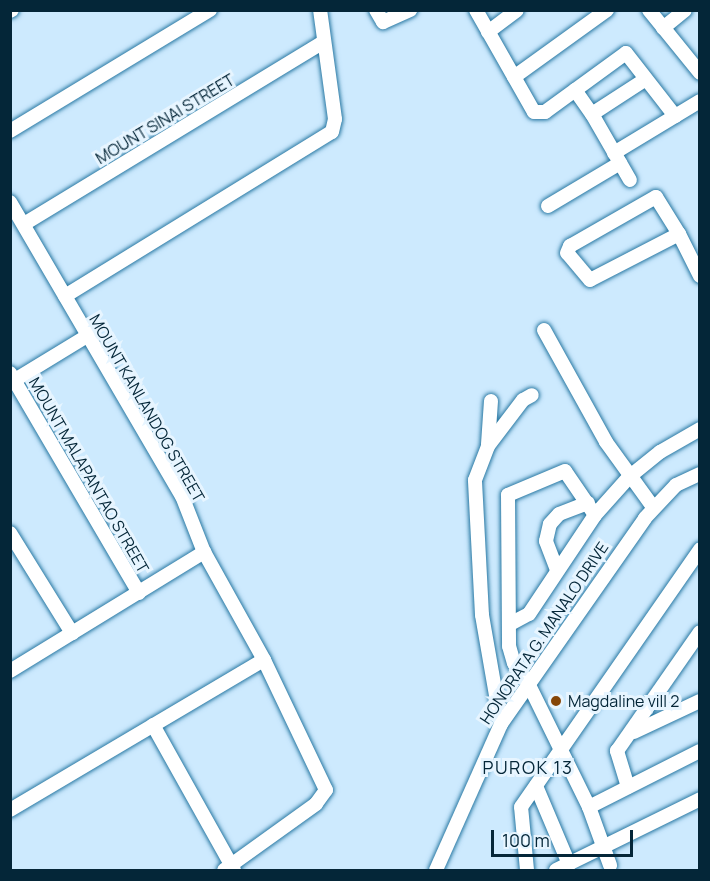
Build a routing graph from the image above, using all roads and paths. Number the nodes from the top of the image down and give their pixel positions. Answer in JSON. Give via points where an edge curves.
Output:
{"nodes":[{"id":1,"x":210,"y":10,"type":"edge"},
{"id":2,"x":320,"y":10,"type":"edge"},
{"id":3,"x":376,"y":10,"type":"edge"},
{"id":4,"x":410,"y":10,"type":"edge"},
{"id":5,"x":476,"y":10,"type":"edge"},
{"id":6,"x":517,"y":10,"type":"edge"},
{"id":7,"x":607,"y":10,"type":"edge"},
{"id":8,"x":649,"y":10,"type":"edge"},
{"id":9,"x":685,"y":10,"type":"edge"},
{"id":10,"x":663,"y":28,"type":"junction"},
{"id":11,"x":488,"y":32,"type":"junction"},
{"id":12,"x":323,"y":42,"type":"junction"},
{"id":13,"x":697,"y":64,"type":"edge"},
{"id":14,"x":514,"y":77,"type":"junction"},
{"id":15,"x":646,"y":79,"type":"junction"},
{"id":16,"x":575,"y":90,"type":"junction"},
{"id":17,"x":699,"y":101,"type":"edge"},
{"id":18,"x":592,"y":114,"type":"junction"},
{"id":19,"x":675,"y":116,"type":"junction"},
{"id":20,"x":10,"y":131,"type":"edge"},
{"id":21,"x":617,"y":158,"type":"junction"},
{"id":22,"x":630,"y":180,"type":"dead end"},
{"id":23,"x":10,"y":202,"type":"edge"},
{"id":24,"x":548,"y":206,"type":"dead end"},
{"id":25,"x":24,"y":224,"type":"junction"},
{"id":26,"x":679,"y":234,"type":"junction"},
{"id":27,"x":699,"y":276,"type":"edge"},
{"id":28,"x":65,"y":296,"type":"junction"},
{"id":29,"x":544,"y":330,"type":"dead end"},
{"id":30,"x":87,"y":336,"type":"junction"},
{"id":31,"x":12,"y":379,"type":"edge"},
{"id":32,"x":532,"y":395,"type":"dead end"},
{"id":33,"x":491,"y":401,"type":"dead end"},
{"id":34,"x":699,"y":429,"type":"edge"},
{"id":35,"x":488,"y":447,"type":"junction"},
{"id":36,"x":699,"y":474,"type":"edge"},
{"id":37,"x":629,"y":477,"type":"junction"},
{"id":38,"x":653,"y":507,"type":"junction"},
{"id":39,"x":592,"y":509,"type":"junction"},
{"id":40,"x":10,"y":532,"type":"edge"},
{"id":41,"x":699,"y":549,"type":"edge"},
{"id":42,"x":204,"y":552,"type":"junction"},
{"id":43,"x":557,"y":570,"type":"junction"},
{"id":44,"x":139,"y":593,"type":"junction"},
{"id":45,"x":510,"y":624,"type":"junction"},
{"id":46,"x":699,"y":632,"type":"edge"},
{"id":47,"x":72,"y":633,"type":"junction"},
{"id":48,"x":264,"y":660,"type":"junction"},
{"id":49,"x":10,"y":671,"type":"edge"},
{"id":50,"x":528,"y":683,"type":"junction"},
{"id":51,"x":699,"y":701,"type":"edge"},
{"id":52,"x":501,"y":724,"type":"junction"},
{"id":53,"x":153,"y":725,"type":"junction"},
{"id":54,"x":632,"y":733,"type":"junction"},
{"id":55,"x":559,"y":750,"type":"junction"},
{"id":56,"x":699,"y":751,"type":"edge"},
{"id":57,"x":536,"y":786,"type":"junction"},
{"id":58,"x":628,"y":787,"type":"junction"},
{"id":59,"x":699,"y":799,"type":"edge"},
{"id":60,"x":589,"y":807,"type":"junction"},
{"id":61,"x":10,"y":810,"type":"edge"},
{"id":62,"x":602,"y":848,"type":"junction"},
{"id":63,"x":569,"y":864,"type":"junction"},
{"id":64,"x":610,"y":865,"type":"dead end"},
{"id":65,"x":230,"y":869,"type":"edge"},
{"id":66,"x":436,"y":870,"type":"edge"},
{"id":67,"x":527,"y":870,"type":"edge"},
{"id":68,"x":556,"y":870,"type":"edge"}],
"edges":[{"from":1,"to":20,"type":"street"},
{"from":2,"to":12,"type":"street"},
{"from":3,"to":4,"type":"street","via":[[383,22]]},
{"from":5,"to":11,"type":"street"},
{"from":6,"to":11,"type":"street"},
{"from":7,"to":14,"type":"street"},
{"from":8,"to":10,"type":"street"},
{"from":9,"to":10,"type":"street"},
{"from":10,"to":13,"type":"street"},
{"from":11,"to":14,"type":"street"},
{"from":12,"to":25,"type":"street","name":"MOUNT SINAI STREET"},
{"from":12,"to":28,"type":"street","via":[[335,119],[332,132]]},
{"from":14,"to":16,"type":"street","via":[[534,112],[545,112]]},
{"from":15,"to":16,"type":"street","via":[[626,53]]},
{"from":15,"to":18,"type":"street"},
{"from":15,"to":19,"type":"street"},
{"from":16,"to":18,"type":"street"},
{"from":17,"to":19,"type":"street"},
{"from":18,"to":21,"type":"street"},
{"from":19,"to":21,"type":"street"},
{"from":21,"to":22,"type":"street"},
{"from":21,"to":24,"type":"street"},
{"from":23,"to":25,"type":"street","name":"MOUNT KANLANDOG STREET"},
{"from":25,"to":28,"type":"street","name":"MOUNT KANLANDOG STREET"},
{"from":26,"to":26,"type":"street","via":[[590,280],[567,253],[570,246],[656,197]]},
{"from":26,"to":27,"type":"street"},
{"from":28,"to":30,"type":"street","name":"MOUNT KANLANDOG STREET"},
{"from":29,"to":37,"type":"street"},
{"from":30,"to":31,"type":"street"},
{"from":30,"to":42,"type":"street","name":"MOUNT KANLANDOG STREET","via":[[182,496]]},
{"from":31,"to":44,"type":"street","name":"MOUNT MALAPANTAO STREET"},
{"from":32,"to":35,"type":"street","via":[[523,400]]},
{"from":33,"to":35,"type":"street"},
{"from":34,"to":37,"type":"street","via":[[660,452]]},
{"from":35,"to":52,"type":"street","via":[[475,480],[482,615]]},
{"from":36,"to":38,"type":"street","name":"HONORATA G. MANALO DRIVE","via":[[676,485]]},
{"from":37,"to":38,"type":"street"},
{"from":37,"to":39,"type":"street"},
{"from":38,"to":50,"type":"street","name":"HONORATA G. MANALO DRIVE"},
{"from":39,"to":43,"type":"street"},
{"from":39,"to":43,"type":"street","via":[[559,514],[550,524],[546,541]]},
{"from":39,"to":45,"type":"street","via":[[565,471],[508,495]]},
{"from":40,"to":47,"type":"street"},
{"from":41,"to":55,"type":"street"},
{"from":42,"to":44,"type":"street"},
{"from":42,"to":48,"type":"street","name":"MOUNT KANLANDOG STREET"},
{"from":43,"to":45,"type":"street","via":[[529,614]]},
{"from":44,"to":47,"type":"street"},
{"from":45,"to":50,"type":"street","via":[[509,646],[514,663]]},
{"from":46,"to":54,"type":"street"},
{"from":47,"to":49,"type":"street"},
{"from":48,"to":53,"type":"street"},
{"from":48,"to":65,"type":"street","name":"MOUNT KANLANDOG STREET","via":[[326,796]]},
{"from":50,"to":52,"type":"street","name":"HONORATA G. MANALO DRIVE"},
{"from":50,"to":55,"type":"street"},
{"from":51,"to":54,"type":"street"},
{"from":52,"to":66,"type":"street","name":"HONORATA G. MANALO DRIVE"},
{"from":53,"to":61,"type":"street"},
{"from":53,"to":65,"type":"street"},
{"from":54,"to":58,"type":"street","via":[[623,739],[617,751]]},
{"from":55,"to":57,"type":"street"},
{"from":55,"to":60,"type":"street"},
{"from":56,"to":58,"type":"street"},
{"from":57,"to":63,"type":"street"},
{"from":57,"to":67,"type":"street","via":[[520,809]]},
{"from":58,"to":60,"type":"street"},
{"from":59,"to":62,"type":"street"},
{"from":60,"to":62,"type":"street"},
{"from":62,"to":63,"type":"street"},
{"from":62,"to":64,"type":"street"},
{"from":63,"to":68,"type":"street"}]}
